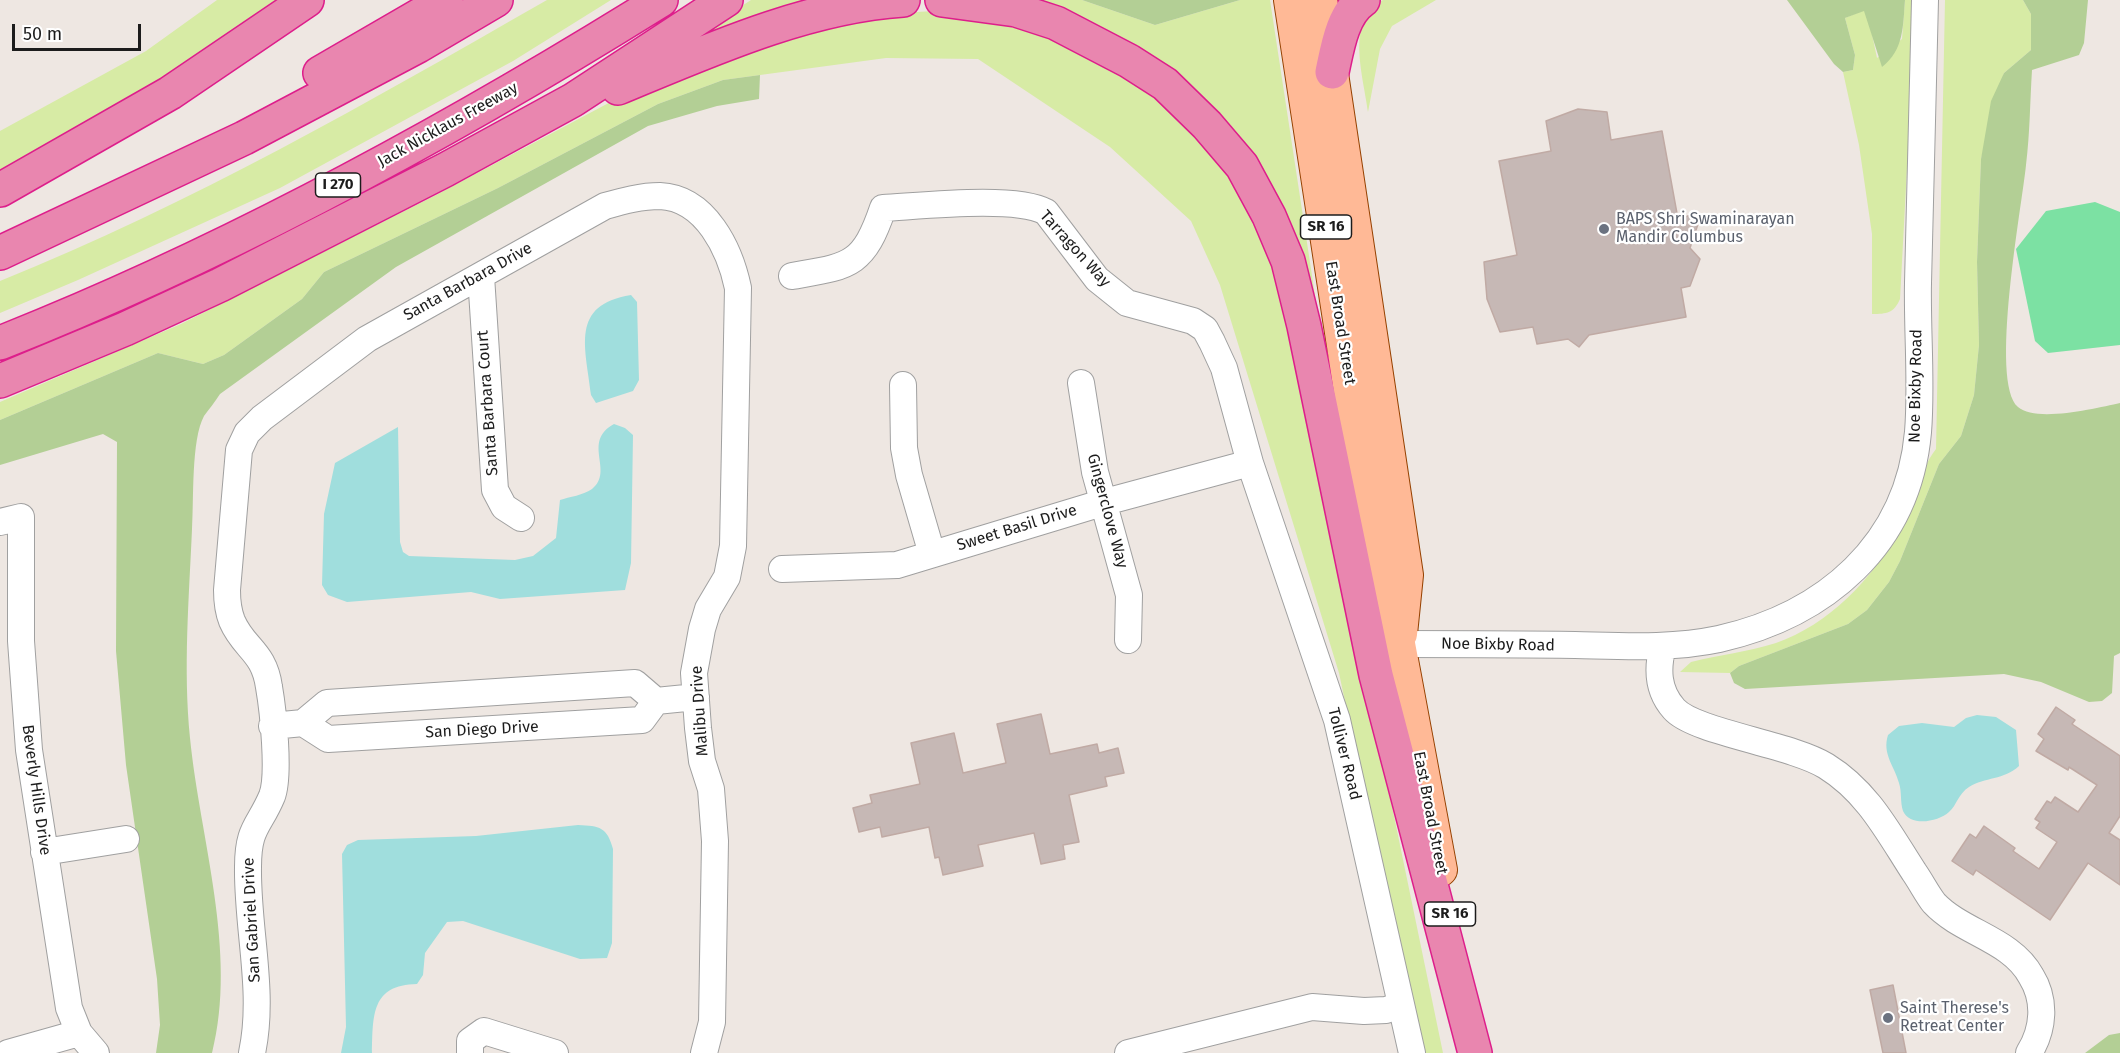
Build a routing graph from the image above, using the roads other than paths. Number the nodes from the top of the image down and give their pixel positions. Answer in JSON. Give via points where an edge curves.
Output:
{"nodes":[{"id":1,"x":307,"y":0,"type":"edge"},
{"id":2,"x":446,"y":0,"type":"edge"},
{"id":3,"x":496,"y":0,"type":"edge"},
{"id":4,"x":661,"y":0,"type":"edge"},
{"id":5,"x":726,"y":0,"type":"edge"},
{"id":6,"x":903,"y":0,"type":"edge"},
{"id":7,"x":942,"y":0,"type":"edge"},
{"id":8,"x":1290,"y":0,"type":"edge"},
{"id":9,"x":1321,"y":0,"type":"edge"},
{"id":10,"x":1363,"y":0,"type":"edge"},
{"id":11,"x":1925,"y":0,"type":"edge"},
{"id":12,"x":1332,"y":72,"type":"junction"},
{"id":13,"x":541,"y":118,"type":"junction"},
{"id":14,"x":0,"y":190,"type":"edge"},
{"id":15,"x":693,"y":207,"type":"joint"},
{"id":16,"x":94,"y":210,"type":"junction"},
{"id":17,"x":0,"y":253,"type":"edge"},
{"id":18,"x":480,"y":276,"type":"junction"},
{"id":19,"x":792,"y":276,"type":"dead end"},
{"id":20,"x":0,"y":343,"type":"edge"},
{"id":21,"x":0,"y":381,"type":"edge"},
{"id":22,"x":1081,"y":383,"type":"dead end"},
{"id":23,"x":903,"y":385,"type":"dead end"},
{"id":24,"x":261,"y":418,"type":"joint"},
{"id":25,"x":1250,"y":463,"type":"junction"},
{"id":26,"x":1105,"y":502,"type":"junction"},
{"id":27,"x":520,"y":518,"type":"dead end"},
{"id":28,"x":10,"y":520,"type":"edge"},
{"id":29,"x":932,"y":554,"type":"junction"},
{"id":30,"x":782,"y":569,"type":"dead end"},
{"id":31,"x":1128,"y":640,"type":"dead end"},
{"id":32,"x":1399,"y":644,"type":"junction"},
{"id":33,"x":1663,"y":646,"type":"junction"},
{"id":34,"x":482,"y":693,"type":"junction"},
{"id":35,"x":696,"y":697,"type":"junction"},
{"id":36,"x":656,"y":701,"type":"junction"},
{"id":37,"x":303,"y":723,"type":"junction"},
{"id":38,"x":272,"y":726,"type":"junction"},
{"id":39,"x":484,"y":730,"type":"junction"},
{"id":40,"x":126,"y":839,"type":"dead end"},
{"id":41,"x":44,"y":852,"type":"junction"},
{"id":42,"x":1401,"y":1005,"type":"junction"},
{"id":43,"x":80,"y":1033,"type":"junction"},
{"id":44,"x":8,"y":1053,"type":"edge"},
{"id":45,"x":96,"y":1053,"type":"edge"},
{"id":46,"x":252,"y":1053,"type":"edge"},
{"id":47,"x":470,"y":1053,"type":"edge"},
{"id":48,"x":555,"y":1053,"type":"edge"},
{"id":49,"x":704,"y":1053,"type":"edge"},
{"id":50,"x":1128,"y":1053,"type":"edge"},
{"id":51,"x":1412,"y":1053,"type":"edge"},
{"id":52,"x":1475,"y":1053,"type":"edge"},
{"id":53,"x":2030,"y":1053,"type":"edge"}],
"edges":[{"from":1,"to":14,"type":"highway","via":[[170,93]]},
{"from":2,"to":16,"type":"highway","via":[[234,121]]},
{"from":3,"to":16,"type":"highway","via":[[244,138]]},
{"from":4,"to":20,"type":"highway","name":"Jack Nicklaus Freeway","number":"I 270","via":[[443,130],[296,207],[154,276]]},
{"from":5,"to":13,"type":"highway"},
{"from":6,"to":13,"type":"highway","via":[[874,2],[785,25]]},
{"from":7,"to":52,"type":"highway","via":[[1016,10],[1056,23],[1165,84],[1242,166],[1269,216],[1288,261],[1304,326],[1376,675]]},
{"from":8,"to":32,"type":"main road","name":"East Broad Street","number":"SR 16","via":[[1379,580]]},
{"from":9,"to":12,"type":"main road","name":"East Broad Street","number":"SR 16"},
{"from":10,"to":12,"type":"highway","via":[[1348,19]]},
{"from":11,"to":33,"type":"street","name":"Noe Bixby Road","via":[[1918,431],[1900,503],[1882,537],[1862,562],[1814,603],[1758,628],[1717,639]]},
{"from":12,"to":32,"type":"main road","name":"East Broad Street","number":"SR 16","via":[[1407,575]]},
{"from":13,"to":21,"type":"highway","via":[[220,285]]},
{"from":15,"to":18,"type":"street","name":"Santa Barbara Drive","via":[[660,196],[605,206]]},
{"from":15,"to":35,"type":"street","name":"Malibu Drive","via":[[723,243],[738,288],[733,546],[727,577],[708,609],[702,629],[694,673]]},
{"from":16,"to":17,"type":"highway"},
{"from":18,"to":24,"type":"street","name":"Santa Barbara Drive","via":[[367,339]]},
{"from":18,"to":27,"type":"street","name":"Santa Barbara Court","via":[[495,490],[504,507]]},
{"from":19,"to":25,"type":"street","name":"Tarragon Way","via":[[843,267],[862,252],[883,208],[1035,206],[1046,212],[1097,279],[1127,303],[1193,321],[1204,329],[1224,369]]},
{"from":22,"to":26,"type":"street","name":"Gingerclove Way","via":[[1088,437]]},
{"from":23,"to":29,"type":"street","via":[[904,448]]},
{"from":24,"to":38,"type":"street","name":"San Gabriel Drive","via":[[247,433],[239,450],[226,590],[232,622],[264,663]]},
{"from":25,"to":26,"type":"street","name":"Sweet Basil Drive"},
{"from":25,"to":42,"type":"street","name":"Tolliver Road","via":[[1337,720]]},
{"from":26,"to":29,"type":"street","name":"Sweet Basil Drive"},
{"from":26,"to":31,"type":"street","name":"Gingerclove Way","via":[[1129,595]]},
{"from":28,"to":41,"type":"street","name":"Beverly Hills Drive","via":[[24,691]]},
{"from":29,"to":30,"type":"street","name":"Sweet Basil Drive","via":[[897,565]]},
{"from":32,"to":33,"type":"street","name":"Noe Bixby Road"},
{"from":32,"to":52,"type":"main road","name":"East Broad Street","number":"SR 16"},
{"from":33,"to":53,"type":"street","via":[[1658,663],[1659,683],[1674,710],[1702,725],[1794,750],[1849,781],[1879,814],[1934,903],[1962,925],[2016,956],[2032,976],[2040,999],[2042,1019]]},
{"from":34,"to":36,"type":"street","via":[[635,683]]},
{"from":34,"to":37,"type":"street","via":[[327,703]]},
{"from":34,"to":39,"type":"street"},
{"from":35,"to":36,"type":"street"},
{"from":35,"to":49,"type":"street","name":"Malibu Drive","via":[[715,841],[712,1022]]},
{"from":36,"to":39,"type":"street","name":"San Diego Drive","via":[[642,720]]},
{"from":37,"to":38,"type":"street"},
{"from":37,"to":39,"type":"street","name":"San Diego Drive","via":[[328,739]]},
{"from":38,"to":46,"type":"street","name":"San Gabriel Drive","via":[[276,778],[272,795],[249,838],[257,1009]]},
{"from":40,"to":41,"type":"street"},
{"from":41,"to":43,"type":"street","name":"Beverly Hills Drive","via":[[69,1008]]},
{"from":42,"to":50,"type":"street","via":[[1364,1011],[1312,1007]]},
{"from":42,"to":51,"type":"street","name":"Tolliver Road"},
{"from":43,"to":44,"type":"street"},
{"from":43,"to":45,"type":"street","name":"Beverly Hills Drive"},
{"from":47,"to":48,"type":"street","via":[[470,1041],[484,1031]]}]}
